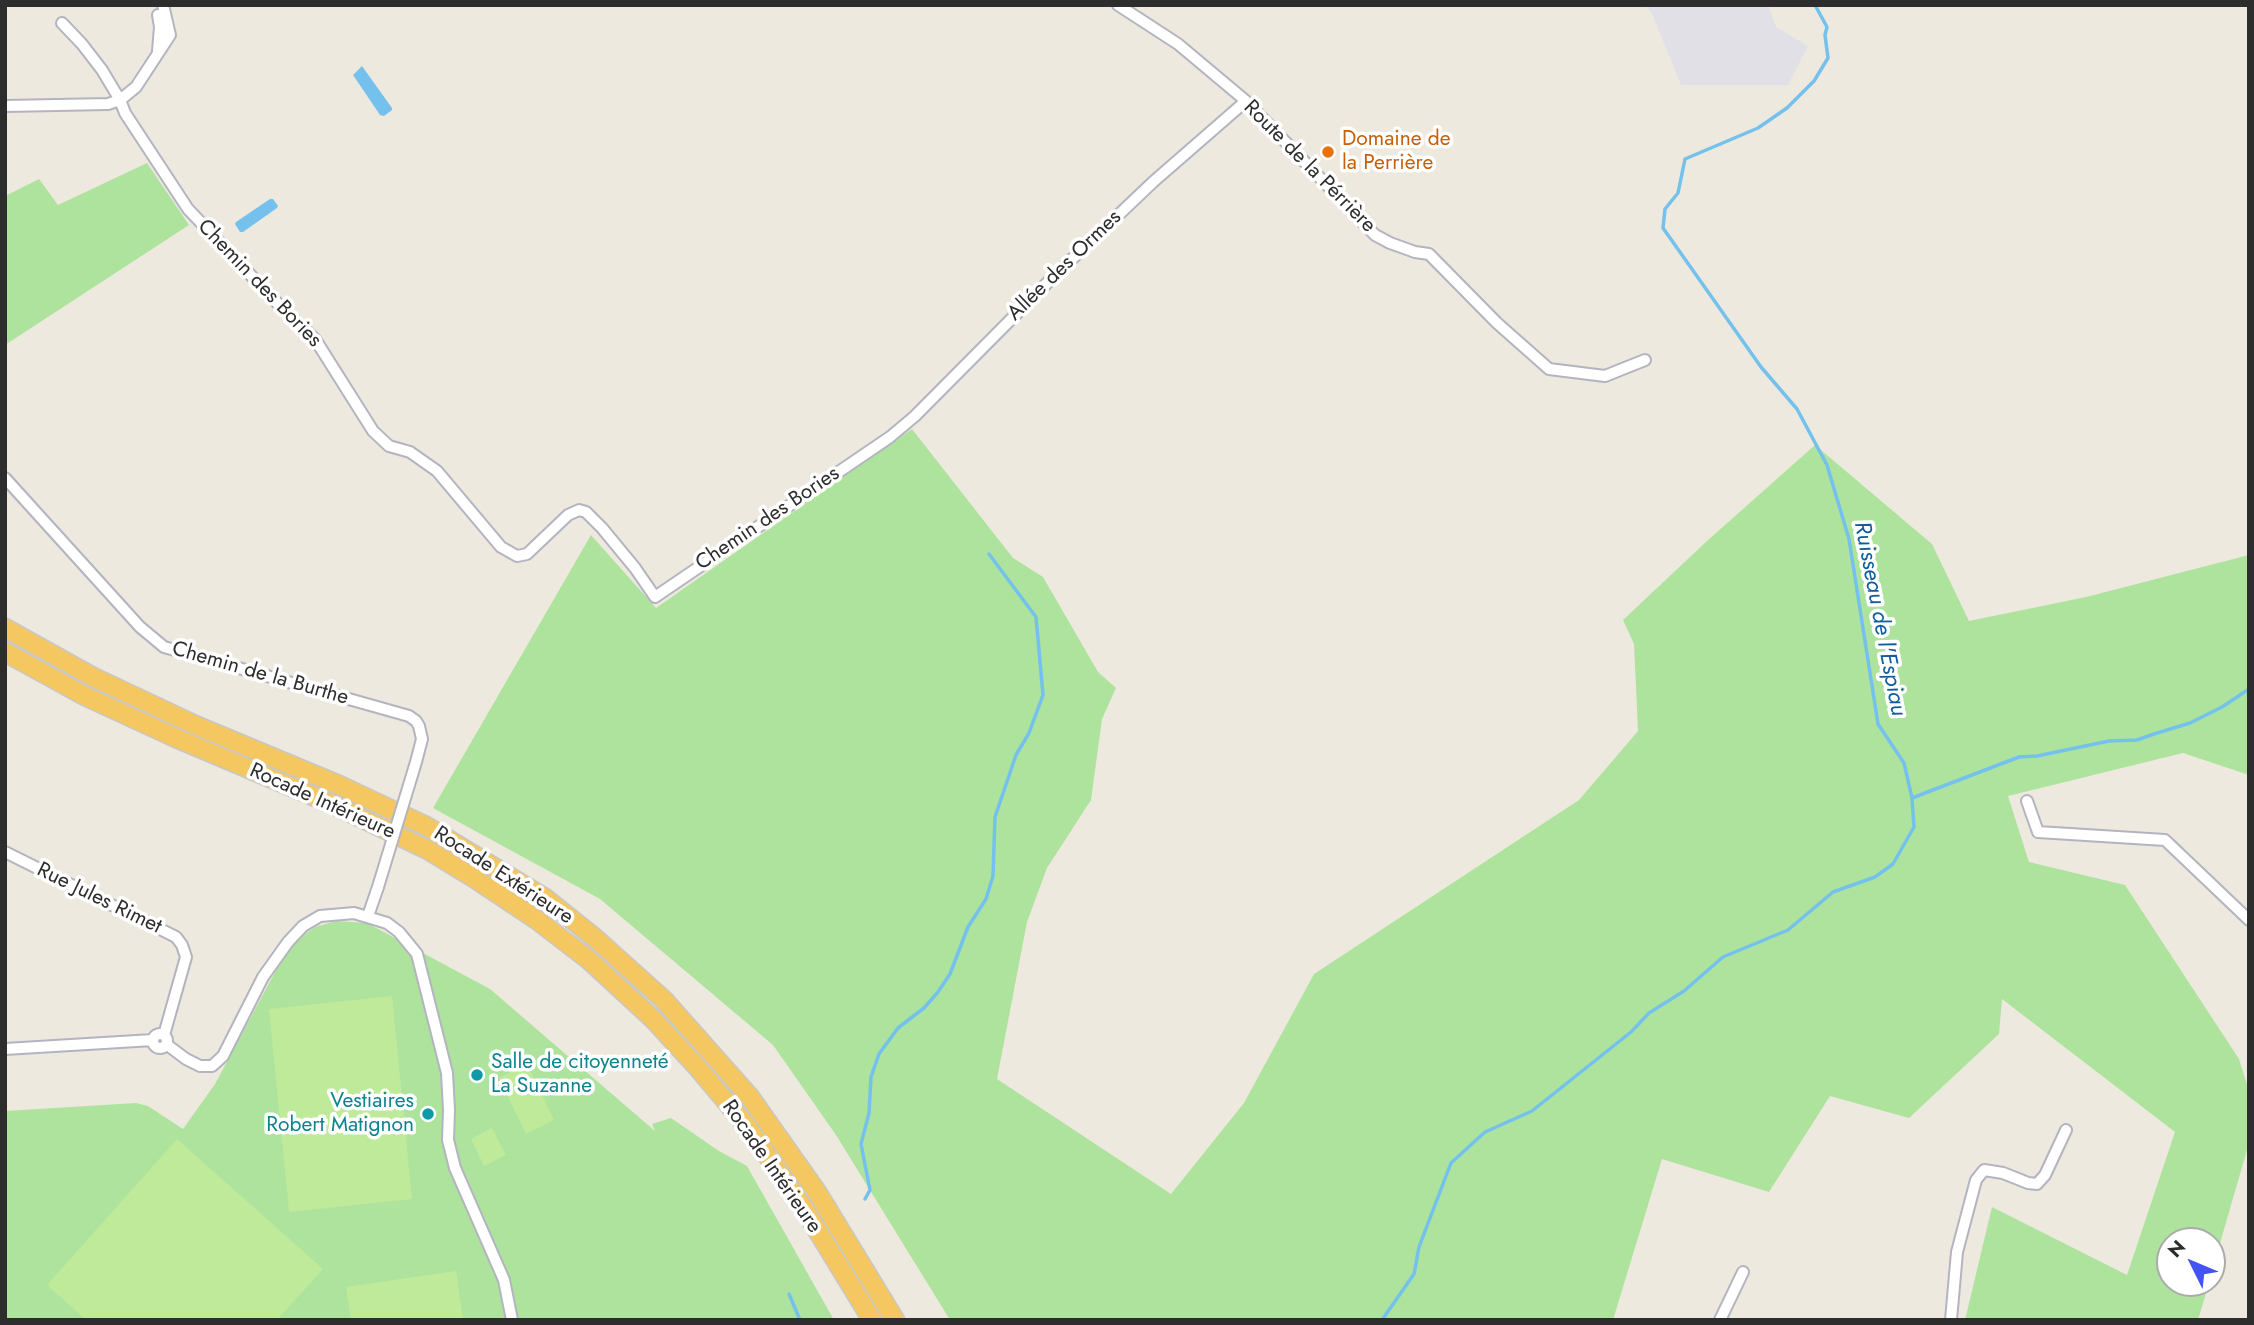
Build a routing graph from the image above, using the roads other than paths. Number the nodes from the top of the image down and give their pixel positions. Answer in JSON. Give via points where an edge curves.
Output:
{"nodes":[{"id":1,"x":155,"y":5,"type":"edge"},
{"id":2,"x":163,"y":5,"type":"edge"},
{"id":3,"x":1118,"y":5,"type":"edge"},
{"id":4,"x":62,"y":23,"type":"dead end"},
{"id":5,"x":158,"y":54,"type":"junction"},
{"id":6,"x":120,"y":100,"type":"junction"},
{"id":7,"x":1246,"y":101,"type":"junction"},
{"id":8,"x":5,"y":106,"type":"edge"},
{"id":9,"x":1645,"y":360,"type":"dead end"},
{"id":10,"x":890,"y":436,"type":"joint"},
{"id":11,"x":5,"y":478,"type":"edge"},
{"id":12,"x":5,"y":628,"type":"edge"},
{"id":13,"x":5,"y":652,"type":"edge"},
{"id":14,"x":2027,"y":801,"type":"dead end"},
{"id":15,"x":5,"y":852,"type":"edge"},
{"id":16,"x":368,"y":916,"type":"junction"},
{"id":17,"x":2249,"y":920,"type":"edge"},
{"id":18,"x":165,"y":1040,"type":"junction"},
{"id":19,"x":5,"y":1049,"type":"edge"},
{"id":20,"x":2066,"y":1130,"type":"dead end"},
{"id":21,"x":1743,"y":1272,"type":"dead end"},
{"id":22,"x":512,"y":1320,"type":"edge"},
{"id":23,"x":872,"y":1320,"type":"edge"},
{"id":24,"x":895,"y":1320,"type":"edge"},
{"id":25,"x":1720,"y":1320,"type":"edge"},
{"id":26,"x":1951,"y":1320,"type":"edge"}],
"edges":[{"from":1,"to":5,"type":"street","via":[[160,27]]},
{"from":2,"to":5,"type":"street","via":[[170,35]]},
{"from":3,"to":7,"type":"street","name":"Route de la Pérrière","via":[[1178,44]]},
{"from":4,"to":6,"type":"street","via":[[102,70]]},
{"from":5,"to":6,"type":"street","via":[[136,87]]},
{"from":6,"to":8,"type":"street"},
{"from":6,"to":10,"type":"street","name":"Chemin des Bories","via":[[188,209],[315,339],[373,432],[389,446],[410,452],[438,471],[501,547],[517,556],[527,554],[568,515],[586,512],[655,597]]},
{"from":7,"to":9,"type":"street","name":"Route de la Pérrière","via":[[1375,235],[1429,254],[1549,369],[1605,376]]},
{"from":7,"to":10,"type":"street","name":"Allée des Ormes","via":[[1153,182]]},
{"from":11,"to":16,"type":"street","name":"Chemin de la Burthe","bridge":true,"via":[[158,643],[416,721],[422,739]]},
{"from":12,"to":24,"type":"highway","name":"Rocade Extérieure","via":[[93,677],[426,826],[545,898],[664,1000],[750,1097],[817,1192]]},
{"from":13,"to":23,"type":"highway","name":"Rocade Intérieure","via":[[85,696],[428,850],[537,920],[589,960],[653,1018],[746,1125],[803,1206]]},
{"from":14,"to":17,"type":"street","via":[[2038,832],[2165,840]]},
{"from":15,"to":18,"type":"street","name":"Rue Jules Rimet","via":[[176,937],[186,957]]},
{"from":16,"to":18,"type":"street","via":[[329,914],[303,926],[263,977],[223,1056],[212,1066],[186,1059]]},
{"from":16,"to":22,"type":"street","via":[[399,932],[417,954],[447,1073],[448,1140],[504,1280]]},
{"from":18,"to":19,"type":"street","via":[[162,1048],[153,1040]]},
{"from":20,"to":26,"type":"street","via":[[2037,1184],[1984,1170],[1976,1180],[1957,1252]]},
{"from":21,"to":25,"type":"street"}]}
